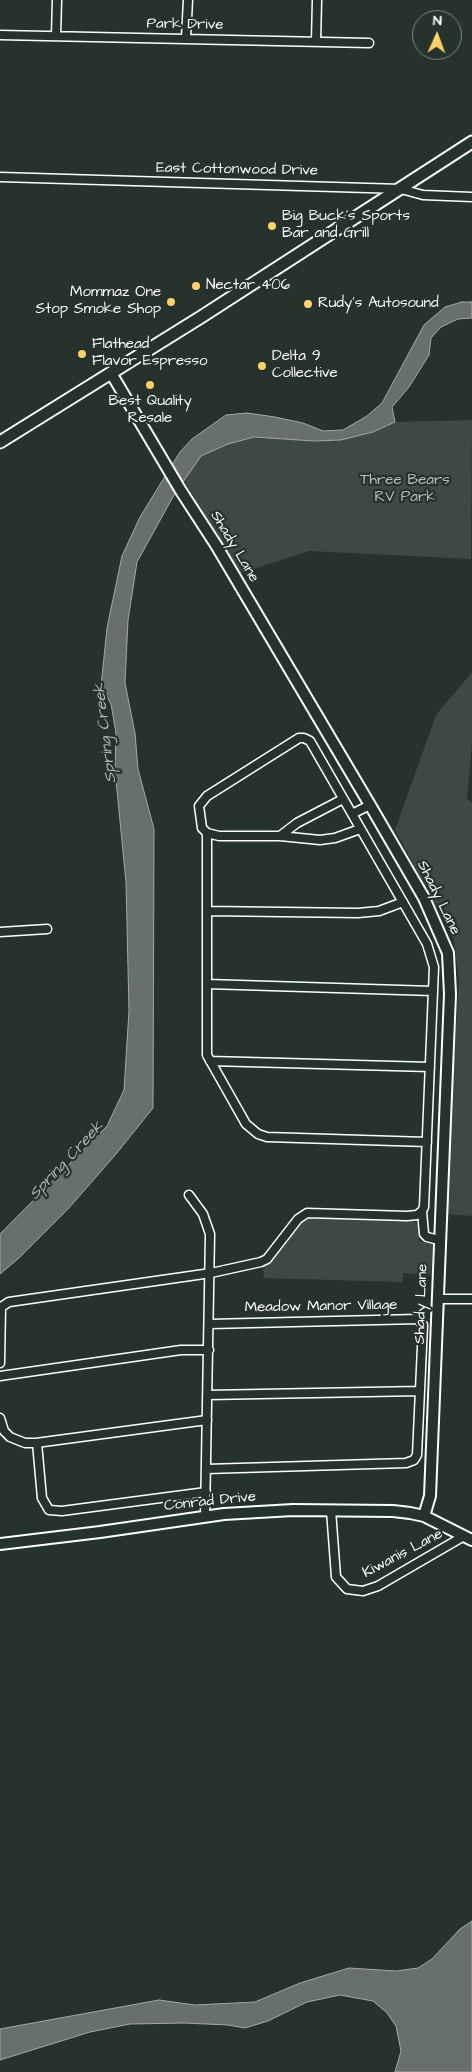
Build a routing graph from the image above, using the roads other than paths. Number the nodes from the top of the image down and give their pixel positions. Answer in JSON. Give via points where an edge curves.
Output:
{"nodes":[{"id":1,"x":57,"y":0,"type":"edge"},
{"id":2,"x":188,"y":0,"type":"edge"},
{"id":3,"x":317,"y":0,"type":"edge"},
{"id":4,"x":0,"y":35,"type":"edge"},
{"id":5,"x":56,"y":36,"type":"junction"},
{"id":6,"x":186,"y":38,"type":"junction"},
{"id":7,"x":316,"y":42,"type":"junction"},
{"id":8,"x":369,"y":42,"type":"dead end"},
{"id":9,"x":472,"y":142,"type":"edge"},
{"id":10,"x":0,"y":177,"type":"edge"},
{"id":11,"x":401,"y":189,"type":"junction"},
{"id":12,"x":472,"y":197,"type":"edge"},
{"id":13,"x":111,"y":373,"type":"junction"},
{"id":14,"x":0,"y":442,"type":"edge"},
{"id":15,"x":343,"y":799,"type":"junction"},
{"id":16,"x":370,"y":805,"type":"junction"},
{"id":17,"x":352,"y":814,"type":"junction"},
{"id":18,"x":360,"y":829,"type":"junction"},
{"id":19,"x":207,"y":833,"type":"junction"},
{"id":20,"x":280,"y":836,"type":"junction"},
{"id":21,"x":403,"y":902,"type":"junction"},
{"id":22,"x":208,"y":911,"type":"junction"},
{"id":23,"x":47,"y":929,"type":"dead end"},
{"id":24,"x":0,"y":932,"type":"edge"},
{"id":25,"x":207,"y":984,"type":"junction"},
{"id":26,"x":433,"y":992,"type":"junction"},
{"id":27,"x":210,"y":1061,"type":"junction"},
{"id":28,"x":430,"y":1067,"type":"junction"},
{"id":29,"x":427,"y":1142,"type":"junction"},
{"id":30,"x":189,"y":1195,"type":"dead end"},
{"id":31,"x":422,"y":1211,"type":"junction"},
{"id":32,"x":439,"y":1240,"type":"junction"},
{"id":33,"x":211,"y":1273,"type":"junction"},
{"id":34,"x":438,"y":1299,"type":"junction"},
{"id":35,"x":472,"y":1299,"type":"edge"},
{"id":36,"x":210,"y":1324,"type":"junction"},
{"id":37,"x":209,"y":1350,"type":"junction"},
{"id":38,"x":0,"y":1363,"type":"edge"},
{"id":39,"x":0,"y":1376,"type":"edge"},
{"id":40,"x":420,"y":1392,"type":"junction"},
{"id":41,"x":208,"y":1396,"type":"junction"},
{"id":42,"x":0,"y":1418,"type":"edge"},
{"id":43,"x":208,"y":1420,"type":"junction"},
{"id":44,"x":37,"y":1443,"type":"junction"},
{"id":45,"x":206,"y":1468,"type":"junction"},
{"id":46,"x":206,"y":1492,"type":"junction"},
{"id":47,"x":331,"y":1510,"type":"junction"},
{"id":48,"x":424,"y":1516,"type":"junction"},
{"id":49,"x":205,"y":1517,"type":"junction"},
{"id":50,"x":468,"y":1538,"type":"edge"},
{"id":51,"x":0,"y":1544,"type":"edge"}],
"edges":[{"from":1,"to":5,"type":"street"},
{"from":2,"to":6,"type":"street"},
{"from":3,"to":7,"type":"street"},
{"from":4,"to":5,"type":"street","name":"Park Drive"},
{"from":5,"to":6,"type":"street","name":"Park Drive"},
{"from":6,"to":7,"type":"street","name":"Park Drive"},
{"from":7,"to":8,"type":"street","name":"Park Drive"},
{"from":9,"to":11,"type":"main road"},
{"from":10,"to":11,"type":"street","name":"East Cottonwood Drive"},
{"from":11,"to":12,"type":"street","name":"East Cottonwood Drive","via":[[422,195]]},
{"from":11,"to":13,"type":"main road"},
{"from":13,"to":14,"type":"main road"},
{"from":13,"to":16,"type":"main road","name":"Shady Lane"},
{"from":15,"to":17,"type":"street"},
{"from":15,"to":19,"type":"street","via":[[310,742],[299,738],[207,796],[200,806],[199,818]]},
{"from":15,"to":20,"type":"street","via":[[297,823]]},
{"from":16,"to":17,"type":"street"},
{"from":16,"to":32,"type":"main road","name":"Shady Lane","via":[[424,898],[448,953],[450,994]]},
{"from":17,"to":18,"type":"street"},
{"from":18,"to":20,"type":"street","via":[[320,840]]},
{"from":18,"to":21,"type":"street"},
{"from":19,"to":20,"type":"street","via":[[219,836]]},
{"from":19,"to":22,"type":"street"},
{"from":21,"to":22,"type":"street","via":[[379,911],[358,913]]},
{"from":21,"to":26,"type":"street","via":[[433,957]]},
{"from":22,"to":25,"type":"street"},
{"from":23,"to":24,"type":"street"},
{"from":25,"to":26,"type":"street"},
{"from":25,"to":27,"type":"street","via":[[207,1055]]},
{"from":26,"to":28,"type":"street"},
{"from":27,"to":28,"type":"street"},
{"from":27,"to":29,"type":"street","via":[[246,1124],[266,1137]]},
{"from":28,"to":29,"type":"street"},
{"from":29,"to":31,"type":"street"},
{"from":30,"to":33,"type":"street","via":[[203,1214],[210,1234]]},
{"from":31,"to":32,"type":"street","via":[[424,1234]]},
{"from":31,"to":33,"type":"street","via":[[407,1216],[307,1214],[298,1218],[268,1259]]},
{"from":32,"to":34,"type":"main road","name":"Shady Lane"},
{"from":33,"to":36,"type":"street"},
{"from":33,"to":38,"type":"street","via":[[9,1302],[2,1307]]},
{"from":34,"to":35,"type":"street"},
{"from":34,"to":48,"type":"main road","name":"Shady Lane","via":[[430,1496]]},
{"from":36,"to":37,"type":"street"},
{"from":36,"to":40,"type":"street","name":"Meadow Manor Village","via":[[418,1318],[423,1325]]},
{"from":37,"to":39,"type":"street","via":[[181,1350]]},
{"from":37,"to":41,"type":"street"},
{"from":40,"to":41,"type":"street"},
{"from":40,"to":45,"type":"street","name":"Meadow Manor Village","via":[[417,1454],[406,1464]]},
{"from":41,"to":43,"type":"street"},
{"from":42,"to":44,"type":"street","via":[[4,1431],[10,1437],[25,1443]]},
{"from":43,"to":44,"type":"street"},
{"from":43,"to":45,"type":"street"},
{"from":44,"to":46,"type":"street","via":[[42,1498],[49,1510]]},
{"from":45,"to":46,"type":"street"},
{"from":46,"to":49,"type":"street"},
{"from":47,"to":48,"type":"main road","name":"Conrad Drive","via":[[393,1511]]},
{"from":47,"to":49,"type":"main road","name":"Conrad Drive","via":[[260,1511]]},
{"from":47,"to":50,"type":"street","name":"Kiwanis Lane","via":[[336,1577],[347,1589],[363,1591],[378,1586]]},
{"from":48,"to":50,"type":"main road","name":"Conrad Drive"},
{"from":49,"to":51,"type":"main road","name":"Conrad Drive"}]}
